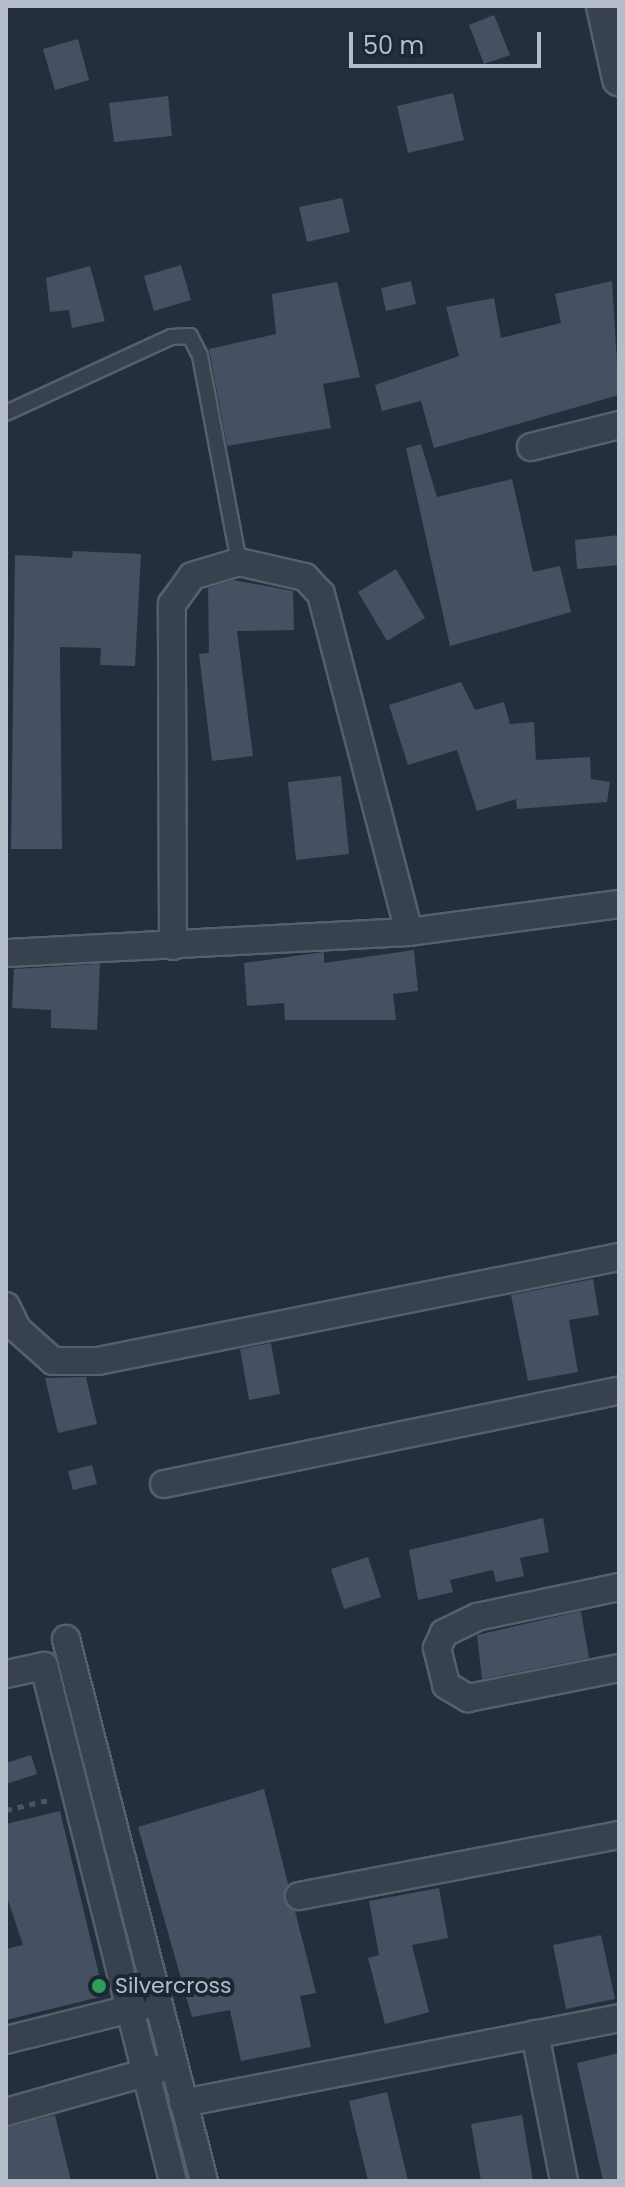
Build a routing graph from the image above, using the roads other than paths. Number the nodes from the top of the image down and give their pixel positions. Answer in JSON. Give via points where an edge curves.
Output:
{"nodes":[{"id":1,"x":603,"y":6,"type":"edge"},
{"id":2,"x":619,"y":79,"type":"edge"},
{"id":3,"x":6,"y":413,"type":"edge"},
{"id":4,"x":619,"y":425,"type":"edge"},
{"id":5,"x":531,"y":447,"type":"dead end"},
{"id":6,"x":239,"y":562,"type":"junction"},
{"id":7,"x":619,"y":904,"type":"edge"},
{"id":8,"x":409,"y":932,"type":"junction"},
{"id":9,"x":173,"y":946,"type":"junction"},
{"id":10,"x":6,"y":953,"type":"edge"},
{"id":11,"x":619,"y":1257,"type":"edge"},
{"id":12,"x":6,"y":1306,"type":"edge"},
{"id":13,"x":619,"y":1391,"type":"edge"},
{"id":14,"x":164,"y":1484,"type":"dead end"},
{"id":15,"x":619,"y":1587,"type":"edge"},
{"id":16,"x":66,"y":1639,"type":"dead end"},
{"id":17,"x":619,"y":1668,"type":"edge"},
{"id":18,"x":6,"y":1674,"type":"edge"},
{"id":19,"x":619,"y":1835,"type":"edge"},
{"id":20,"x":299,"y":1896,"type":"dead end"},
{"id":21,"x":158,"y":2002,"type":"junction"},
{"id":22,"x":130,"y":2009,"type":"junction"},
{"id":23,"x":619,"y":2018,"type":"edge"},
{"id":24,"x":535,"y":2034,"type":"junction"},
{"id":25,"x":6,"y":2040,"type":"edge"},
{"id":26,"x":174,"y":2064,"type":"junction"},
{"id":27,"x":147,"y":2073,"type":"junction"},
{"id":28,"x":183,"y":2103,"type":"junction"},
{"id":29,"x":6,"y":2112,"type":"edge"},
{"id":30,"x":173,"y":2181,"type":"edge"},
{"id":31,"x":204,"y":2181,"type":"edge"},
{"id":32,"x":564,"y":2181,"type":"edge"}],
"edges":[{"from":1,"to":2,"type":"street"},
{"from":3,"to":6,"type":"lane","via":[[171,337],[190,336],[200,356]]},
{"from":4,"to":5,"type":"street"},
{"from":6,"to":8,"type":"street","via":[[305,577],[321,594]]},
{"from":6,"to":9,"type":"street","via":[[192,576],[172,604]]},
{"from":7,"to":8,"type":"street"},
{"from":8,"to":9,"type":"street"},
{"from":9,"to":10,"type":"street"},
{"from":11,"to":12,"type":"street","via":[[98,1361],[53,1361],[36,1351]]},
{"from":13,"to":14,"type":"street"},
{"from":15,"to":17,"type":"street","via":[[477,1617],[444,1633],[437,1648],[446,1685],[468,1698]]},
{"from":16,"to":21,"type":"street"},
{"from":18,"to":22,"type":"street","via":[[44,1666]]},
{"from":19,"to":20,"type":"street"},
{"from":21,"to":22,"type":"street"},
{"from":21,"to":26,"type":"street"},
{"from":22,"to":25,"type":"street"},
{"from":22,"to":27,"type":"street"},
{"from":23,"to":24,"type":"street"},
{"from":24,"to":28,"type":"street"},
{"from":24,"to":32,"type":"street"},
{"from":26,"to":27,"type":"street"},
{"from":26,"to":28,"type":"street"},
{"from":27,"to":29,"type":"street"},
{"from":27,"to":30,"type":"street"},
{"from":28,"to":31,"type":"street"}]}
